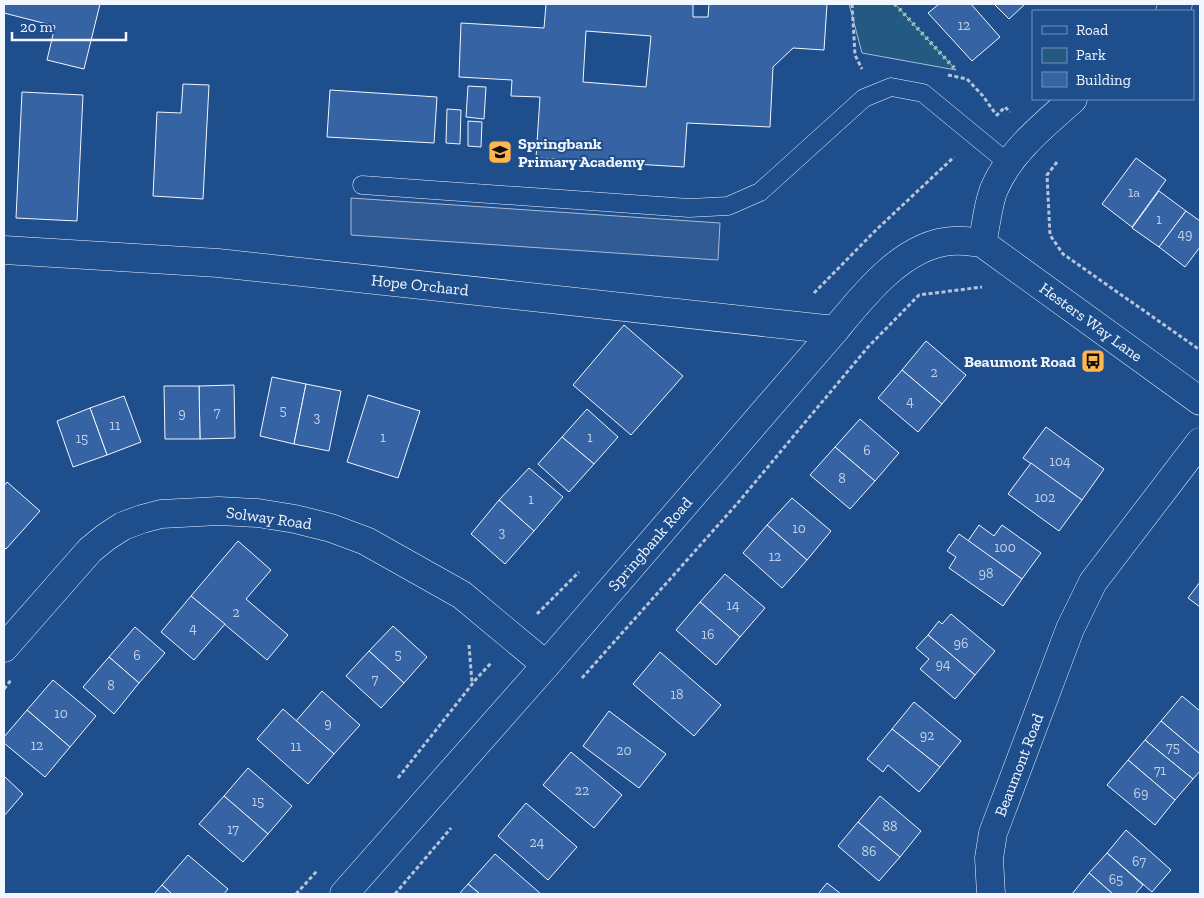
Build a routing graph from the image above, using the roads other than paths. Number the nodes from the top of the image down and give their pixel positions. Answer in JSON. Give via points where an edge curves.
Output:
{"nodes":[{"id":1,"x":1072,"y":100,"type":"edge"},
{"id":2,"x":1008,"y":163,"type":"junction"},
{"id":3,"x":362,"y":185,"type":"dead end"},
{"id":4,"x":982,"y":243,"type":"junction"},
{"id":5,"x":4,"y":250,"type":"edge"},
{"id":6,"x":835,"y":330,"type":"junction"},
{"id":7,"x":1200,"y":401,"type":"edge"},
{"id":8,"x":1200,"y":442,"type":"edge"},
{"id":9,"x":4,"y":648,"type":"edge"},
{"id":10,"x":546,"y":665,"type":"junction"},
{"id":11,"x":344,"y":894,"type":"edge"},
{"id":12,"x":990,"y":894,"type":"edge"}],
"edges":[{"from":1,"to":2,"type":"street"},
{"from":2,"to":3,"type":"lane","via":[[923,93],[891,87],[864,98],[760,192],[728,206],[689,208]]},
{"from":2,"to":4,"type":"street","via":[[994,189]]},
{"from":4,"to":6,"type":"street","name":"Springbank Road","via":[[951,241],[908,257],[867,291]]},
{"from":4,"to":7,"type":"street","name":"Hesters Way Lane"},
{"from":5,"to":6,"type":"street","name":"Hope Orchard","via":[[218,263]]},
{"from":6,"to":10,"type":"street","name":"Springbank Road"},
{"from":8,"to":12,"type":"street","name":"Beaumont Road","via":[[1093,582],[1070,629],[993,834],[989,858]]},
{"from":9,"to":10,"type":"street","name":"Solway Road","via":[[90,550],[123,526],[161,514],[220,511],[295,519],[366,541],[462,594]]},
{"from":10,"to":11,"type":"street","name":"Springbank Road"}]}
